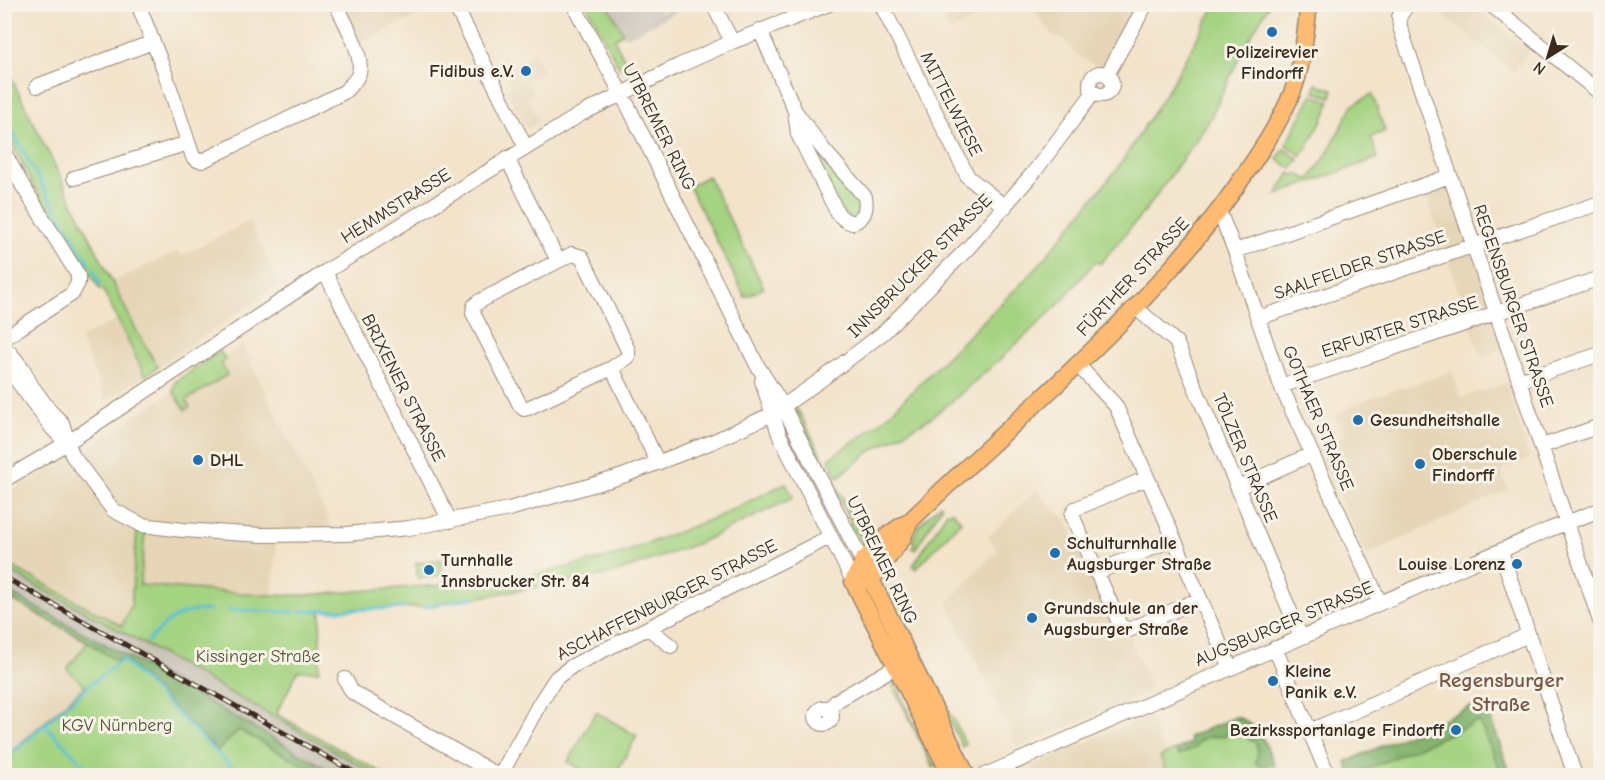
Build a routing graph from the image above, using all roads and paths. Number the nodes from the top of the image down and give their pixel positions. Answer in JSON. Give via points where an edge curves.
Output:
{"nodes":[{"id":1,"x":138,"y":4,"type":"edge"},
{"id":2,"x":336,"y":4,"type":"edge"},
{"id":3,"x":453,"y":4,"type":"edge"},
{"id":4,"x":573,"y":4,"type":"edge"},
{"id":5,"x":713,"y":4,"type":"edge"},
{"id":6,"x":829,"y":4,"type":"edge"},
{"id":7,"x":881,"y":4,"type":"edge"},
{"id":8,"x":1146,"y":4,"type":"edge"},
{"id":9,"x":1408,"y":4,"type":"edge"},
{"id":10,"x":1490,"y":4,"type":"edge"},
{"id":11,"x":1308,"y":6,"type":"edge"},
{"id":12,"x":790,"y":11,"type":"edge"},
{"id":13,"x":760,"y":30,"type":"junction"},
{"id":14,"x":153,"y":42,"type":"junction"},
{"id":15,"x":732,"y":42,"type":"junction"},
{"id":16,"x":37,"y":86,"type":"dead end"},
{"id":17,"x":1600,"y":93,"type":"edge"},
{"id":18,"x":621,"y":94,"type":"junction"},
{"id":19,"x":795,"y":111,"type":"junction"},
{"id":20,"x":188,"y":143,"type":"junction"},
{"id":21,"x":526,"y":148,"type":"junction"},
{"id":22,"x":4,"y":152,"type":"edge"},
{"id":23,"x":507,"y":159,"type":"junction"},
{"id":24,"x":1450,"y":176,"type":"junction"},
{"id":25,"x":74,"y":178,"type":"dead end"},
{"id":26,"x":1600,"y":203,"type":"edge"},
{"id":27,"x":1005,"y":207,"type":"junction"},
{"id":28,"x":1219,"y":211,"type":"junction"},
{"id":29,"x":1474,"y":246,"type":"junction"},
{"id":30,"x":1235,"y":251,"type":"junction"},
{"id":31,"x":558,"y":261,"type":"junction"},
{"id":32,"x":325,"y":272,"type":"junction"},
{"id":33,"x":1600,"y":278,"type":"edge"},
{"id":34,"x":1136,"y":308,"type":"junction"},
{"id":35,"x":1497,"y":314,"type":"junction"},
{"id":36,"x":1258,"y":318,"type":"junction"},
{"id":37,"x":4,"y":340,"type":"edge"},
{"id":38,"x":4,"y":349,"type":"edge"},
{"id":39,"x":1600,"y":354,"type":"edge"},
{"id":40,"x":4,"y":363,"type":"edge"},
{"id":41,"x":1077,"y":364,"type":"junction"},
{"id":42,"x":612,"y":368,"type":"junction"},
{"id":43,"x":1520,"y":381,"type":"junction"},
{"id":44,"x":1281,"y":386,"type":"junction"},
{"id":45,"x":778,"y":410,"type":"junction"},
{"id":46,"x":1600,"y":426,"type":"edge"},
{"id":47,"x":67,"y":443,"type":"junction"},
{"id":48,"x":1542,"y":446,"type":"junction"},
{"id":49,"x":1312,"y":454,"type":"junction"},
{"id":50,"x":658,"y":463,"type":"junction"},
{"id":51,"x":1147,"y":478,"type":"junction"},
{"id":52,"x":4,"y":480,"type":"edge"},
{"id":53,"x":1239,"y":487,"type":"junction"},
{"id":54,"x":1600,"y":510,"type":"edge"},
{"id":55,"x":450,"y":521,"type":"junction"},
{"id":56,"x":910,"y":521,"type":"junction"},
{"id":57,"x":1567,"y":522,"type":"junction"},
{"id":58,"x":830,"y":537,"type":"junction"},
{"id":59,"x":1174,"y":538,"type":"junction"},
{"id":60,"x":1500,"y":550,"type":"junction"},
{"id":61,"x":862,"y":561,"type":"junction"},
{"id":62,"x":1096,"y":573,"type":"junction"},
{"id":63,"x":871,"y":580,"type":"junction"},
{"id":64,"x":853,"y":581,"type":"junction"},
{"id":65,"x":1200,"y":599,"type":"junction"},
{"id":66,"x":1380,"y":603,"type":"junction"},
{"id":67,"x":1600,"y":621,"type":"edge"},
{"id":68,"x":648,"y":628,"type":"junction"},
{"id":69,"x":1528,"y":635,"type":"junction"},
{"id":70,"x":1301,"y":637,"type":"junction"},
{"id":71,"x":671,"y":646,"type":"dead end"},
{"id":72,"x":1275,"y":648,"type":"junction"},
{"id":73,"x":897,"y":666,"type":"junction"},
{"id":74,"x":1230,"y":667,"type":"junction"},
{"id":75,"x":345,"y":679,"type":"dead end"},
{"id":76,"x":828,"y":709,"type":"dead end"},
{"id":77,"x":1310,"y":731,"type":"junction"},
{"id":78,"x":1325,"y":768,"type":"dead end"},
{"id":79,"x":500,"y":776,"type":"edge"},
{"id":80,"x":951,"y":776,"type":"edge"},
{"id":81,"x":967,"y":776,"type":"edge"},
{"id":82,"x":983,"y":776,"type":"edge"},
{"id":83,"x":1575,"y":776,"type":"edge"}],
"edges":[{"from":1,"to":14,"type":"street"},
{"from":2,"to":20,"type":"street","via":[[359,61],[359,74],[353,84],[344,92],[202,160],[197,160]]},
{"from":3,"to":21,"type":"street"},
{"from":4,"to":18,"type":"street","name":"UTBREMER RING"},
{"from":5,"to":15,"type":"street"},
{"from":6,"to":12,"type":"street","name":"HEMMSTRASSE"},
{"from":7,"to":27,"type":"street","name":"MITTELWIESE","via":[[968,177]]},
{"from":8,"to":27,"type":"street","name":"INNSBRUCKER STRASSE","via":[[1107,75],[1112,84],[1109,91],[1094,92]]},
{"from":9,"to":24,"type":"street","name":"REGENSBURGER STRASSE","via":[[1399,17],[1400,27]]},
{"from":10,"to":17,"type":"street"},
{"from":11,"to":28,"type":"main road","name":"FÜRTHER STRASSE","via":[[1302,56],[1290,96],[1260,151]]},
{"from":12,"to":13,"type":"street","name":"HEMMSTRASSE"},
{"from":13,"to":15,"type":"street","name":"HEMMSTRASSE"},
{"from":13,"to":19,"type":"street"},
{"from":14,"to":16,"type":"street"},
{"from":14,"to":20,"type":"street"},
{"from":15,"to":18,"type":"street","name":"HEMMSTRASSE"},
{"from":18,"to":21,"type":"street","name":"HEMMSTRASSE"},
{"from":18,"to":45,"type":"street","name":"UTBREMER RING"},
{"from":19,"to":19,"type":"street","via":[[798,134],[838,214],[852,223],[860,220],[865,213],[865,197]]},
{"from":20,"to":25,"type":"street"},
{"from":21,"to":23,"type":"street","name":"HEMMSTRASSE"},
{"from":22,"to":37,"type":"street","via":[[78,275],[78,283],[72,294]]},
{"from":23,"to":31,"type":"street"},
{"from":23,"to":32,"type":"street","name":"HEMMSTRASSE"},
{"from":24,"to":29,"type":"street","name":"REGENSBURGER STRASSE"},
{"from":24,"to":30,"type":"street"},
{"from":26,"to":29,"type":"street","name":"SAALFELDER STRASSE"},
{"from":27,"to":45,"type":"street","name":"INNSBRUCKER STRASSE","via":[[883,333]]},
{"from":28,"to":30,"type":"street","name":"GOTHAER STRASSE"},
{"from":28,"to":34,"type":"main road","name":"FÜRTHER STRASSE"},
{"from":29,"to":35,"type":"street","name":"REGENSBURGER STRASSE"},
{"from":29,"to":36,"type":"street","name":"SAALFELDER STRASSE"},
{"from":30,"to":36,"type":"street","name":"GOTHAER STRASSE"},
{"from":31,"to":42,"type":"street","via":[[572,254],[582,257],[628,350],[628,357]]},
{"from":31,"to":42,"type":"street","via":[[478,302],[473,314],[524,409]]},
{"from":32,"to":47,"type":"street","name":"HEMMSTRASSE"},
{"from":32,"to":55,"type":"street","name":"BRIXENER STRASSE"},
{"from":33,"to":35,"type":"street","name":"ERFURTER STRASSE"},
{"from":34,"to":41,"type":"main road","name":"FÜRTHER STRASSE"},
{"from":34,"to":53,"type":"street","name":"TÖLZER STRASSE","via":[[1176,342]]},
{"from":35,"to":43,"type":"street","name":"REGENSBURGER STRASSE"},
{"from":35,"to":44,"type":"street","name":"ERFURTER STRASSE"},
{"from":36,"to":44,"type":"street","name":"GOTHAER STRASSE"},
{"from":38,"to":47,"type":"street","via":[[62,423]]},
{"from":39,"to":43,"type":"street"},
{"from":40,"to":47,"type":"street"},
{"from":41,"to":51,"type":"street","via":[[1116,406]]},
{"from":41,"to":56,"type":"main road","name":"FÜRTHER STRASSE"},
{"from":42,"to":50,"type":"street"},
{"from":43,"to":48,"type":"street","name":"REGENSBURGER STRASSE"},
{"from":44,"to":49,"type":"street","name":"GOTHAER STRASSE"},
{"from":45,"to":50,"type":"street","name":"INNSBRUCKER STRASSE"},
{"from":45,"to":58,"type":"street","name":"UTBREMER RING","via":[[779,434]]},
{"from":45,"to":61,"type":"street","name":"UTBREMER RING"},
{"from":46,"to":48,"type":"street"},
{"from":47,"to":52,"type":"street","name":"HEMMSTRASSE"},
{"from":47,"to":55,"type":"street","name":"INNSBRUCKER STRASSE","via":[[113,510],[142,525],[301,535],[354,534]]},
{"from":48,"to":57,"type":"street","name":"REGENSBURGER STRASSE"},
{"from":49,"to":53,"type":"street"},
{"from":49,"to":66,"type":"street","name":"GOTHAER STRASSE"},
{"from":50,"to":55,"type":"street","name":"INNSBRUCKER STRASSE","via":[[559,496]]},
{"from":51,"to":59,"type":"street"},
{"from":51,"to":62,"type":"street","via":[[1075,509],[1072,515]]},
{"from":53,"to":70,"type":"street","name":"TÖLZER STRASSE"},
{"from":54,"to":57,"type":"street","name":"AUGSBURGER STRASSE"},
{"from":56,"to":61,"type":"main road","name":"FÜRTHER STRASSE","via":[[894,530]]},
{"from":56,"to":63,"type":"main road","name":"FÜRTHER STRASSE","via":[[902,539]]},
{"from":57,"to":60,"type":"street","name":"AUGSBURGER STRASSE"},
{"from":57,"to":67,"type":"street","name":"REGENSBURGER STRASSE"},
{"from":58,"to":64,"type":"street","name":"UTBREMER RING"},
{"from":58,"to":68,"type":"street","name":"ASCHAFFENBURGER STRASSE"},
{"from":59,"to":62,"type":"street"},
{"from":59,"to":65,"type":"street"},
{"from":60,"to":66,"type":"street","name":"AUGSBURGER STRASSE"},
{"from":60,"to":69,"type":"street"},
{"from":61,"to":63,"type":"main road","name":"UTBREMER RING"},
{"from":61,"to":64,"type":"main road","name":"FÜRTHER STRASSE"},
{"from":62,"to":65,"type":"street","via":[[1124,629]]},
{"from":63,"to":64,"type":"main road"},
{"from":63,"to":81,"type":"main road","name":"UTBREMER RING"},
{"from":64,"to":73,"type":"main road","name":"UTBREMER RING"},
{"from":65,"to":74,"type":"street"},
{"from":66,"to":70,"type":"street","name":"AUGSBURGER STRASSE"},
{"from":68,"to":71,"type":"street"},
{"from":68,"to":79,"type":"street","name":"ASCHAFFENBURGER STRASSE","via":[[556,678]]},
{"from":69,"to":77,"type":"street"},
{"from":69,"to":83,"type":"street"},
{"from":70,"to":72,"type":"street","name":"AUGSBURGER STRASSE"},
{"from":72,"to":74,"type":"street","name":"AUGSBURGER STRASSE"},
{"from":72,"to":77,"type":"street"},
{"from":73,"to":76,"type":"street"},
{"from":73,"to":80,"type":"main road","name":"UTBREMER RING"},
{"from":74,"to":82,"type":"street","name":"AUGSBURGER STRASSE"},
{"from":75,"to":79,"type":"street","via":[[352,692]]},
{"from":77,"to":78,"type":"street"}]}
